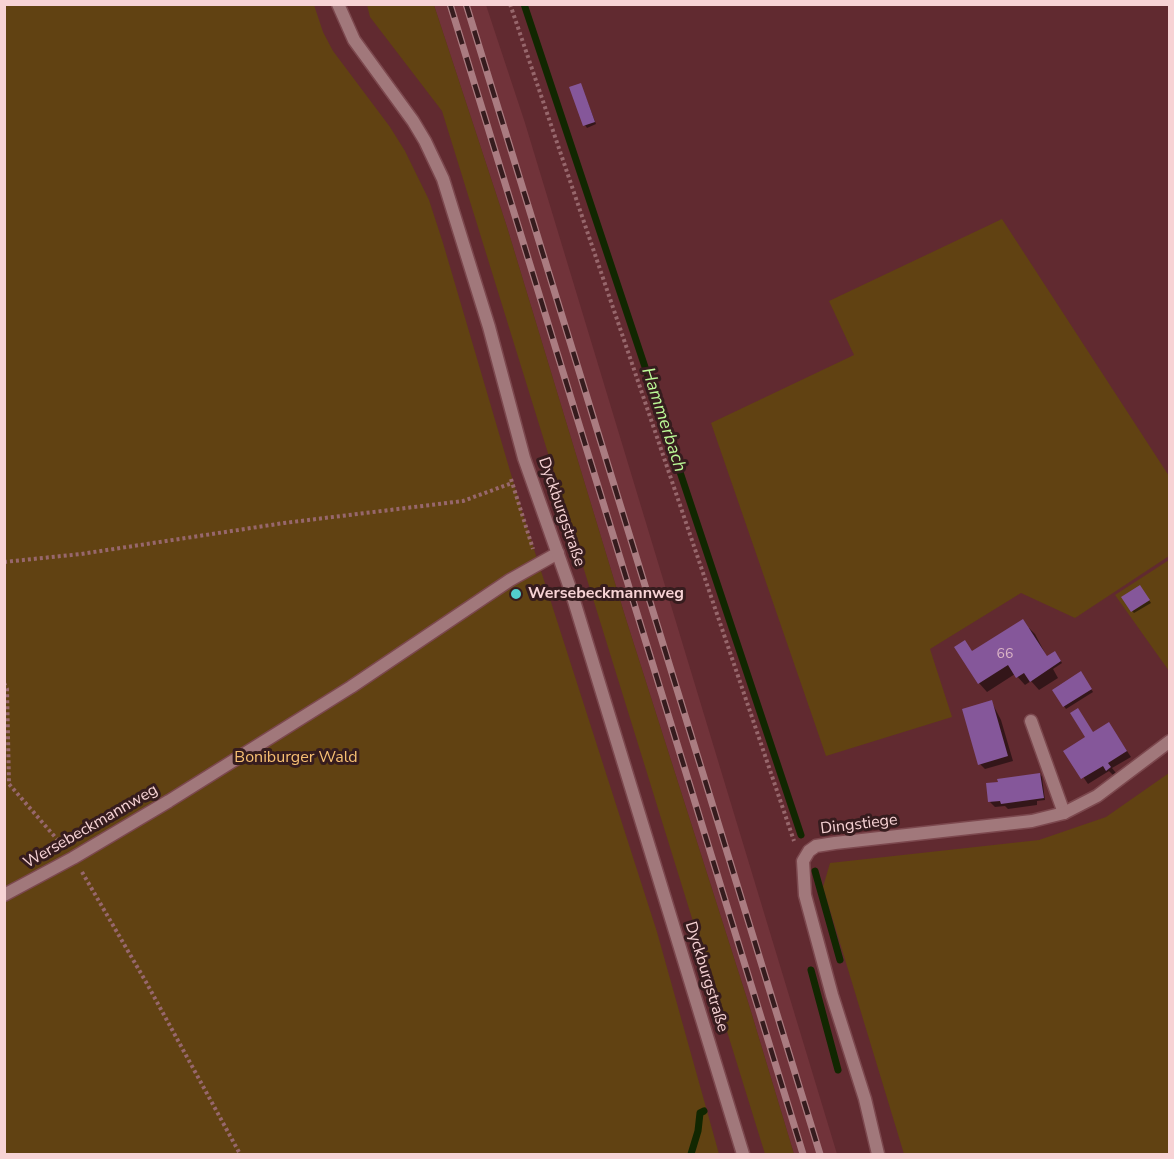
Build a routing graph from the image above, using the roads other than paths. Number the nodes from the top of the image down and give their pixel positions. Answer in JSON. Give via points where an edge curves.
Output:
{"nodes":[{"id":1,"x":338,"y":4,"type":"edge"},
{"id":2,"x":558,"y":553,"type":"junction"},
{"id":3,"x":1031,"y":721,"type":"dead end"},
{"id":4,"x":1170,"y":741,"type":"edge"},
{"id":5,"x":1064,"y":813,"type":"junction"},
{"id":6,"x":4,"y":895,"type":"edge"},
{"id":7,"x":743,"y":1155,"type":"edge"},
{"id":8,"x":878,"y":1155,"type":"edge"}],
"edges":[{"from":1,"to":2,"type":"street","name":"Dyckburgstraße","via":[[354,40],[413,121],[443,180],[489,327],[524,458]]},
{"from":2,"to":6,"type":"street","name":"Wersebeckmannweg","via":[[169,801]]},
{"from":2,"to":7,"type":"street","name":"Dyckburgstraße"},
{"from":3,"to":5,"type":"street"},
{"from":4,"to":5,"type":"street","name":"Dingstiege","via":[[1097,796]]},
{"from":5,"to":8,"type":"street","name":"Dingstiege","via":[[816,846],[803,861],[805,895]]}]}
